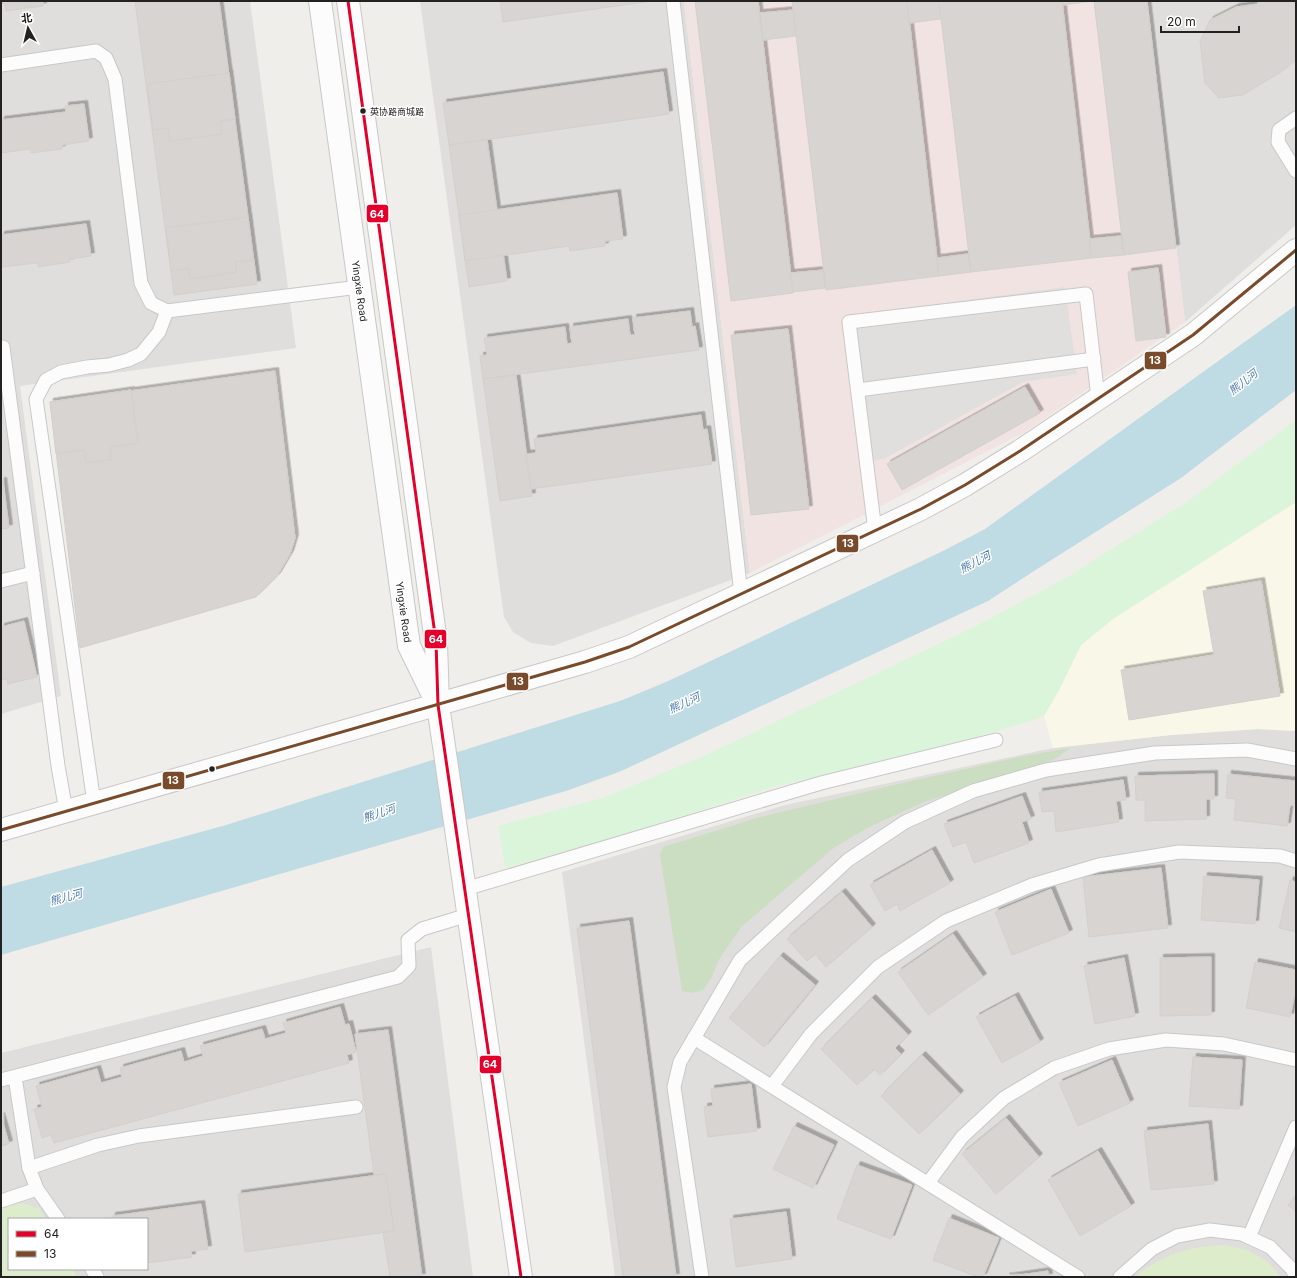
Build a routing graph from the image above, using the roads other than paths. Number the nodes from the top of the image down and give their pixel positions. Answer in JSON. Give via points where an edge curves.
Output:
{"nodes":[{"id":1,"x":320,"y":1,"type":"edge"},
{"id":2,"x":348,"y":1,"type":"edge"},
{"id":3,"x":673,"y":1,"type":"edge"},
{"id":4,"x":1,"y":65,"type":"edge"},
{"id":5,"x":1296,"y":118,"type":"edge"},
{"id":6,"x":1296,"y":171,"type":"edge"},
{"id":7,"x":1296,"y":250,"type":"edge"},
{"id":8,"x":359,"y":287,"type":"junction"},
{"id":9,"x":167,"y":311,"type":"junction"},
{"id":10,"x":3,"y":347,"type":"dead end"},
{"id":11,"x":1094,"y":358,"type":"junction"},
{"id":12,"x":858,"y":390,"type":"junction"},
{"id":13,"x":1098,"y":398,"type":"junction"},
{"id":14,"x":6,"y":408,"type":"edge"},
{"id":15,"x":875,"y":531,"type":"junction"},
{"id":16,"x":33,"y":573,"type":"junction"},
{"id":17,"x":1,"y":581,"type":"edge"},
{"id":18,"x":741,"y":594,"type":"junction"},
{"id":19,"x":438,"y":705,"type":"junction"},
{"id":20,"x":996,"y":740,"type":"dead end"},
{"id":21,"x":1296,"y":759,"type":"edge"},
{"id":22,"x":94,"y":803,"type":"junction"},
{"id":23,"x":66,"y":811,"type":"junction"},
{"id":24,"x":1,"y":830,"type":"edge"},
{"id":25,"x":1296,"y":861,"type":"edge"},
{"id":26,"x":465,"y":889,"type":"junction"},
{"id":27,"x":468,"y":915,"type":"junction"},
{"id":28,"x":694,"y":1038,"type":"junction"},
{"id":29,"x":1296,"y":1060,"type":"edge"},
{"id":30,"x":15,"y":1077,"type":"junction"},
{"id":31,"x":1,"y":1080,"type":"edge"},
{"id":32,"x":772,"y":1086,"type":"junction"},
{"id":33,"x":356,"y":1107,"type":"dead end"},
{"id":34,"x":1296,"y":1127,"type":"edge"},
{"id":35,"x":29,"y":1168,"type":"junction"},
{"id":36,"x":928,"y":1183,"type":"junction"},
{"id":37,"x":37,"y":1189,"type":"junction"},
{"id":38,"x":1,"y":1201,"type":"edge"},
{"id":39,"x":57,"y":1218,"type":"edge"},
{"id":40,"x":1249,"y":1237,"type":"junction"},
{"id":41,"x":521,"y":1277,"type":"edge"},
{"id":42,"x":702,"y":1277,"type":"edge"},
{"id":43,"x":1078,"y":1277,"type":"edge"},
{"id":44,"x":1120,"y":1277,"type":"edge"},
{"id":45,"x":1296,"y":1277,"type":"edge"}],
"edges":[{"from":1,"to":8,"type":"street","name":"Yingxie Road"},
{"from":2,"to":19,"type":"street","via":[[436,642]]},
{"from":3,"to":18,"type":"lane"},
{"from":4,"to":9,"type":"lane","via":[[96,51],[106,58],[115,79],[141,283],[151,303]]},
{"from":5,"to":6,"type":"lane","via":[[1279,130],[1278,142]]},
{"from":7,"to":13,"type":"street","via":[[1193,335]]},
{"from":8,"to":9,"type":"lane"},
{"from":8,"to":19,"type":"street","name":"Yingxie Road","via":[[408,646]]},
{"from":9,"to":22,"type":"lane","via":[[159,332],[141,354],[109,365],[61,372],[46,380],[36,399]]},
{"from":10,"to":14,"type":"lane"},
{"from":11,"to":12,"type":"lane"},
{"from":11,"to":12,"type":"lane","via":[[1086,294],[849,322]]},
{"from":11,"to":13,"type":"lane"},
{"from":12,"to":15,"type":"lane"},
{"from":13,"to":15,"type":"street","via":[[965,485]]},
{"from":14,"to":16,"type":"lane"},
{"from":15,"to":18,"type":"street"},
{"from":16,"to":17,"type":"lane"},
{"from":16,"to":23,"type":"lane"},
{"from":18,"to":19,"type":"street","via":[[629,647]]},
{"from":19,"to":22,"type":"street"},
{"from":19,"to":26,"type":"street"},
{"from":20,"to":26,"type":"lane","via":[[821,783]]},
{"from":21,"to":28,"type":"lane","via":[[1247,750],[1147,754],[1046,770],[972,791],[905,822],[848,860],[740,960]]},
{"from":22,"to":23,"type":"street"},
{"from":23,"to":24,"type":"street"},
{"from":25,"to":32,"type":"lane","via":[[1280,856],[1179,852],[1099,865],[1032,885],[946,921],[878,967],[812,1034]]},
{"from":26,"to":27,"type":"street"},
{"from":27,"to":30,"type":"lane","via":[[422,928],[408,940],[409,966],[398,977]]},
{"from":27,"to":41,"type":"street"},
{"from":28,"to":32,"type":"lane"},
{"from":28,"to":42,"type":"lane","via":[[680,1062],[674,1087]]},
{"from":29,"to":36,"type":"lane","via":[[1224,1044],[1166,1040],[1109,1048],[1054,1068],[1004,1098],[962,1137]]},
{"from":30,"to":31,"type":"lane"},
{"from":30,"to":35,"type":"lane"},
{"from":32,"to":36,"type":"lane"},
{"from":33,"to":35,"type":"lane","via":[[139,1136]]},
{"from":34,"to":40,"type":"lane"},
{"from":35,"to":37,"type":"lane"},
{"from":36,"to":43,"type":"lane"},
{"from":37,"to":38,"type":"lane"},
{"from":37,"to":39,"type":"lane"},
{"from":40,"to":44,"type":"lane","via":[[1210,1230],[1177,1236],[1152,1249]]},
{"from":40,"to":45,"type":"lane","via":[[1270,1247],[1292,1269]]}]}
